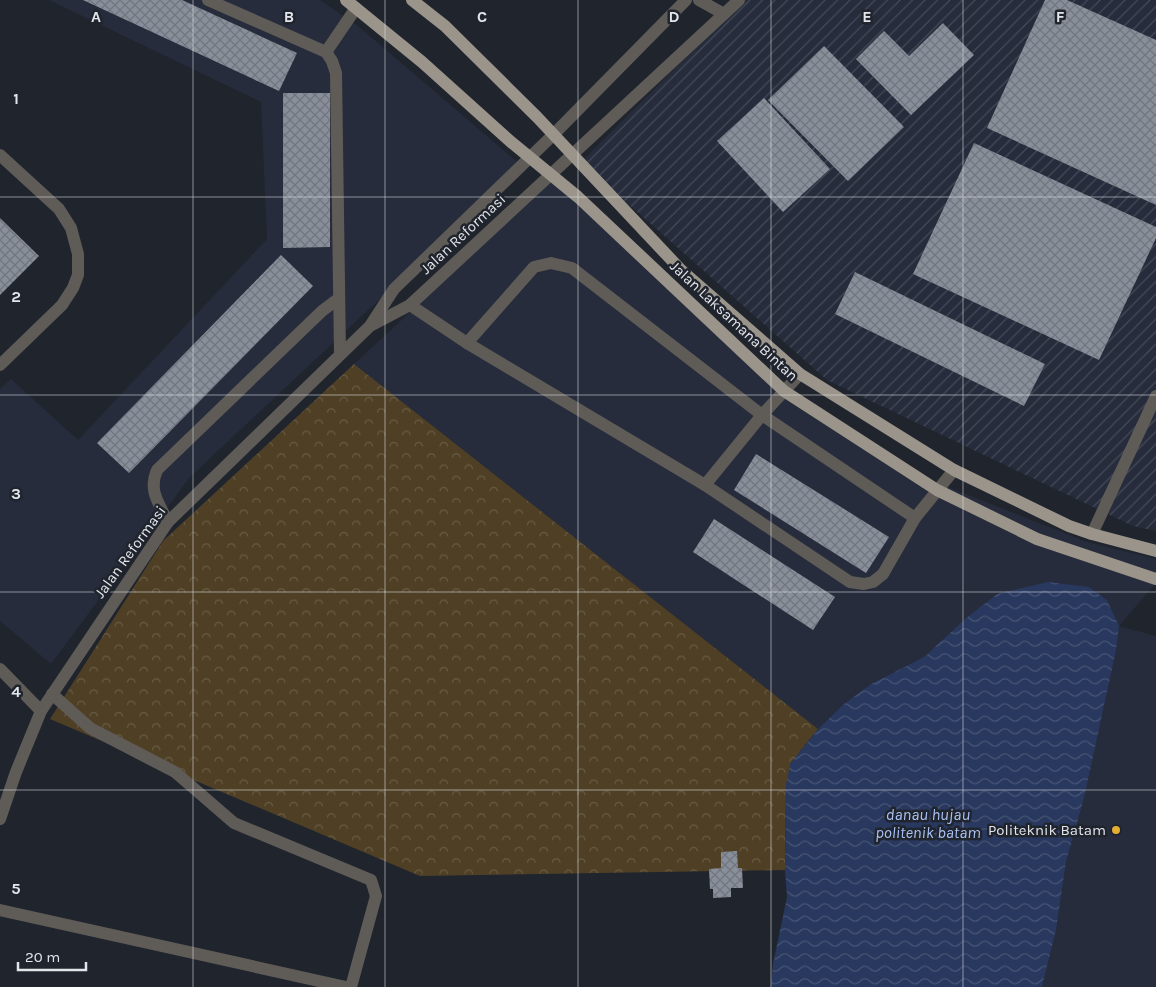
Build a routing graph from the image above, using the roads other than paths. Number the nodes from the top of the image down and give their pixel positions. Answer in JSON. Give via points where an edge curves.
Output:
{"nodes":[{"id":1,"x":208,"y":0,"type":"edge"},
{"id":2,"x":412,"y":0,"type":"edge"},
{"id":3,"x":686,"y":0,"type":"edge"},
{"id":4,"x":699,"y":0,"type":"edge"},
{"id":5,"x":739,"y":0,"type":"edge"},
{"id":6,"x":351,"y":4,"type":"edge"},
{"id":7,"x":724,"y":14,"type":"junction"},
{"id":8,"x":326,"y":52,"type":"junction"},
{"id":9,"x":553,"y":135,"type":"junction"},
{"id":10,"x":571,"y":154,"type":"junction"},
{"id":11,"x":0,"y":155,"type":"edge"},
{"id":12,"x":530,"y":158,"type":"junction"},
{"id":13,"x":551,"y":174,"type":"junction"},
{"id":14,"x":338,"y":299,"type":"junction"},
{"id":15,"x":410,"y":305,"type":"junction"},
{"id":16,"x":370,"y":326,"type":"junction"},
{"id":17,"x":467,"y":343,"type":"junction"},
{"id":18,"x":340,"y":354,"type":"junction"},
{"id":19,"x":0,"y":365,"type":"edge"},
{"id":20,"x":800,"y":374,"type":"junction"},
{"id":21,"x":784,"y":391,"type":"junction"},
{"id":22,"x":1156,"y":396,"type":"edge"},
{"id":23,"x":762,"y":415,"type":"junction"},
{"id":24,"x":954,"y":470,"type":"junction"},
{"id":25,"x":705,"y":485,"type":"junction"},
{"id":26,"x":937,"y":490,"type":"junction"},
{"id":27,"x":914,"y":518,"type":"junction"},
{"id":28,"x":168,"y":522,"type":"junction"},
{"id":29,"x":1092,"y":534,"type":"junction"},
{"id":30,"x":1156,"y":551,"type":"edge"},
{"id":31,"x":1156,"y":579,"type":"edge"},
{"id":32,"x":0,"y":669,"type":"edge"},
{"id":33,"x":52,"y":694,"type":"junction"},
{"id":34,"x":41,"y":711,"type":"junction"},
{"id":35,"x":0,"y":819,"type":"edge"},
{"id":36,"x":0,"y":910,"type":"edge"},
{"id":37,"x":346,"y":987,"type":"edge"},
{"id":38,"x":352,"y":987,"type":"edge"}],
"edges":[{"from":1,"to":8,"type":"street"},
{"from":2,"to":9,"type":"main road","name":"Jalan Laksamana Bintan","via":[[445,26]]},
{"from":3,"to":9,"type":"street","name":"Jalan Reformasi"},
{"from":4,"to":7,"type":"street"},
{"from":5,"to":7,"type":"street","name":"Jalan Reformasi"},
{"from":6,"to":8,"type":"street"},
{"from":6,"to":12,"type":"main road","name":"Jalan Laksamana Bintan"},
{"from":7,"to":10,"type":"street","name":"Jalan Reformasi"},
{"from":8,"to":14,"type":"street","via":[[336,73]]},
{"from":9,"to":10,"type":"main road","name":"Jalan Laksamana Bintan"},
{"from":9,"to":12,"type":"street","name":"Jalan Reformasi"},
{"from":10,"to":13,"type":"street","name":"Jalan Reformasi"},
{"from":10,"to":20,"type":"main road","name":"Jalan Laksamana Bintan","via":[[682,270]]},
{"from":11,"to":19,"type":"street","via":[[59,208],[71,228],[78,254],[78,275],[62,305]]},
{"from":12,"to":13,"type":"main road","name":"Jalan Laksamana Bintan"},
{"from":12,"to":16,"type":"street","name":"Jalan Reformasi","via":[[394,289]]},
{"from":13,"to":15,"type":"street","name":"Jalan Reformasi"},
{"from":13,"to":21,"type":"main road","name":"Jalan Laksamana Bintan"},
{"from":14,"to":18,"type":"street"},
{"from":14,"to":28,"type":"street","via":[[322,310],[157,470],[153,491]]},
{"from":15,"to":16,"type":"street","name":"Jalan Reformasi"},
{"from":15,"to":17,"type":"street"},
{"from":16,"to":18,"type":"street","name":"Jalan Reformasi"},
{"from":17,"to":23,"type":"street","via":[[534,267],[561,264],[572,268]]},
{"from":17,"to":25,"type":"street"},
{"from":18,"to":28,"type":"street","name":"Jalan Reformasi"},
{"from":20,"to":21,"type":"street"},
{"from":20,"to":24,"type":"main road","name":"Jalan Laksamana Bintan"},
{"from":21,"to":23,"type":"street"},
{"from":21,"to":26,"type":"main road","name":"Jalan Laksamana Bintan"},
{"from":22,"to":29,"type":"street"},
{"from":23,"to":25,"type":"street"},
{"from":23,"to":27,"type":"street"},
{"from":24,"to":26,"type":"street"},
{"from":24,"to":29,"type":"main road","name":"Jalan Laksamana Bintan"},
{"from":25,"to":27,"type":"street","via":[[850,582],[873,582],[883,574]]},
{"from":26,"to":27,"type":"street"},
{"from":26,"to":31,"type":"main road","name":"Jalan Laksamana Bintan","via":[[1037,539]]},
{"from":28,"to":33,"type":"street","name":"Jalan Reformasi"},
{"from":29,"to":30,"type":"main road","name":"Jalan Laksamana Bintan"},
{"from":32,"to":34,"type":"street"},
{"from":33,"to":34,"type":"street","name":"Jalan Reformasi"},
{"from":33,"to":38,"type":"street","via":[[90,728],[175,772],[234,823],[371,880],[376,896]]},
{"from":34,"to":35,"type":"street","name":"Jalan Reformasi"},
{"from":36,"to":37,"type":"street"}]}
